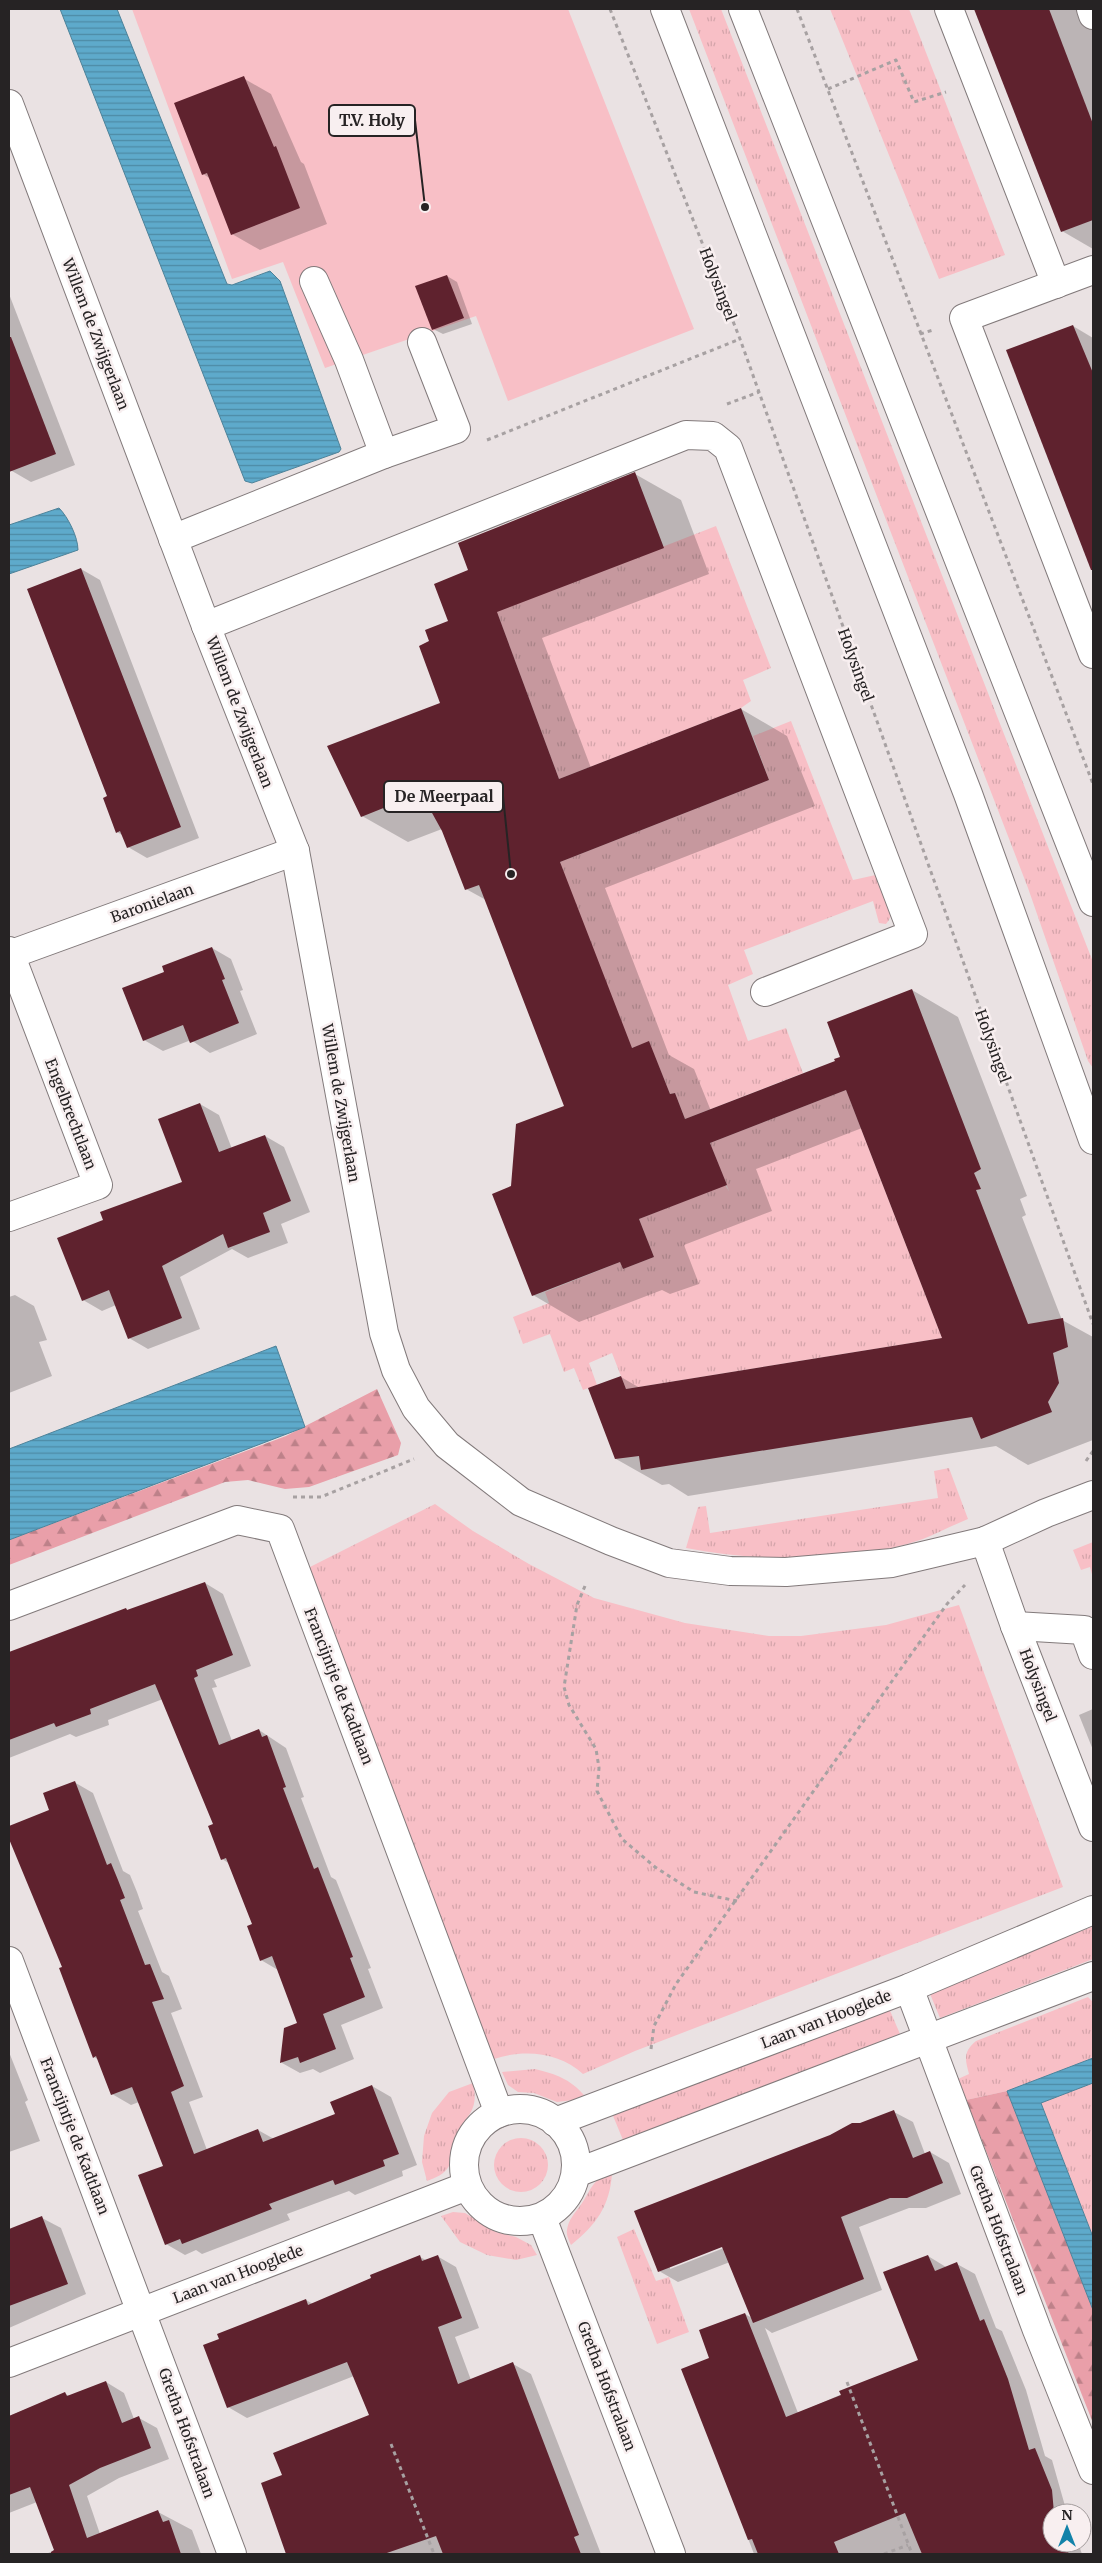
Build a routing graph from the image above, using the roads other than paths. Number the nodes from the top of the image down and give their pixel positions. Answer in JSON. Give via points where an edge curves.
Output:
{"nodes":[{"id":1,"x":665,"y":9,"type":"edge"},
{"id":2,"x":743,"y":9,"type":"edge"},
{"id":3,"x":949,"y":9,"type":"edge"},
{"id":4,"x":1091,"y":9,"type":"edge"},
{"id":5,"x":1093,"y":15,"type":"edge"},
{"id":6,"x":9,"y":104,"type":"edge"},
{"id":7,"x":1092,"y":273,"type":"edge"},
{"id":8,"x":314,"y":281,"type":"dead end"},
{"id":9,"x":1056,"y":284,"type":"junction"},
{"id":10,"x":422,"y":342,"type":"dead end"},
{"id":11,"x":384,"y":454,"type":"junction"},
{"id":12,"x":174,"y":539,"type":"junction"},
{"id":13,"x":206,"y":626,"type":"junction"},
{"id":14,"x":1093,"y":654,"type":"edge"},
{"id":15,"x":295,"y":851,"type":"junction"},
{"id":16,"x":1093,"y":902,"type":"edge"},
{"id":17,"x":9,"y":954,"type":"edge"},
{"id":18,"x":764,"y":992,"type":"dead end"},
{"id":19,"x":1093,"y":1140,"type":"edge"},
{"id":20,"x":9,"y":1217,"type":"edge"},
{"id":21,"x":1093,"y":1495,"type":"edge"},
{"id":22,"x":988,"y":1549,"type":"junction"},
{"id":23,"x":9,"y":1606,"type":"edge"},
{"id":24,"x":1015,"y":1626,"type":"junction"},
{"id":25,"x":1093,"y":1655,"type":"edge"},
{"id":26,"x":1092,"y":1820,"type":"edge"},
{"id":27,"x":1093,"y":1910,"type":"edge"},
{"id":28,"x":9,"y":1961,"type":"edge"},
{"id":29,"x":1093,"y":1976,"type":"edge"},
{"id":30,"x":909,"y":1988,"type":"junction"},
{"id":31,"x":927,"y":2040,"type":"junction"},
{"id":32,"x":499,"y":2113,"type":"junction"},
{"id":33,"x":556,"y":2122,"type":"junction"},
{"id":34,"x":576,"y":2173,"type":"junction"},
{"id":35,"x":467,"y":2186,"type":"junction"},
{"id":36,"x":542,"y":2218,"type":"junction"},
{"id":37,"x":142,"y":2312,"type":"junction"},
{"id":38,"x":9,"y":2363,"type":"edge"},
{"id":39,"x":1093,"y":2470,"type":"edge"},
{"id":40,"x":232,"y":2554,"type":"edge"},
{"id":41,"x":671,"y":2554,"type":"edge"}],
"edges":[{"from":1,"to":19,"type":"street","via":[[968,794]]},
{"from":2,"to":16,"type":"street"},
{"from":3,"to":9,"type":"street"},
{"from":4,"to":5,"type":"street"},
{"from":6,"to":12,"type":"street","name":"Willem de Zwijgerlaan"},
{"from":7,"to":9,"type":"street"},
{"from":8,"to":11,"type":"street","via":[[349,360]]},
{"from":9,"to":14,"type":"street","via":[[964,318]]},
{"from":10,"to":11,"type":"street","via":[[456,428]]},
{"from":11,"to":12,"type":"street"},
{"from":12,"to":13,"type":"street","name":"Willem de Zwijgerlaan"},
{"from":13,"to":15,"type":"street","name":"Willem de Zwijgerlaan"},
{"from":13,"to":18,"type":"street","via":[[686,435],[713,436],[728,448],[913,934]]},
{"from":15,"to":17,"type":"street","name":"Baronielaan"},
{"from":15,"to":22,"type":"street","name":"Willem de Zwijgerlaan","via":[[384,1333],[396,1370],[416,1408],[447,1445],[521,1502],[610,1542],[669,1563],[730,1571],[786,1572],[892,1563]]},
{"from":17,"to":20,"type":"street","name":"Engelbrechtlaan","via":[[98,1185]]},
{"from":21,"to":22,"type":"street","name":"Willem de Zwijgerlaan","via":[[1046,1513]]},
{"from":22,"to":24,"type":"street","name":"Holysingel"},
{"from":23,"to":32,"type":"street","name":"Francijntje de Kadtlaan","via":[[237,1520],[280,1529]]},
{"from":24,"to":25,"type":"street","via":[[1084,1630]]},
{"from":24,"to":26,"type":"street","name":"Holysingel"},
{"from":27,"to":30,"type":"street","name":"Laan van Hooglede"},
{"from":28,"to":37,"type":"street","name":"Francijntje de Kadtlaan"},
{"from":29,"to":31,"type":"street"},
{"from":30,"to":31,"type":"street","name":"Gretha Hofstralaan"},
{"from":30,"to":33,"type":"street","name":"Laan van Hooglede"},
{"from":31,"to":34,"type":"street"},
{"from":31,"to":39,"type":"street","name":"Gretha Hofstralaan","via":[[1036,2330]]},
{"from":32,"to":33,"type":"street","via":[[529,2109]]},
{"from":32,"to":35,"type":"street","via":[[475,2130],[468,2143],[463,2172]]},
{"from":33,"to":34,"type":"street","via":[[564,2129],[574,2150]]},
{"from":34,"to":36,"type":"street","via":[[565,2200]]},
{"from":35,"to":36,"type":"street","via":[[474,2200],[498,2218],[512,2222]]},
{"from":35,"to":37,"type":"street","name":"Laan van Hooglede"},
{"from":36,"to":41,"type":"street","name":"Gretha Hofstralaan"},
{"from":37,"to":38,"type":"street","name":"Laan van Hooglede"},
{"from":37,"to":40,"type":"street","name":"Gretha Hofstralaan"}]}
